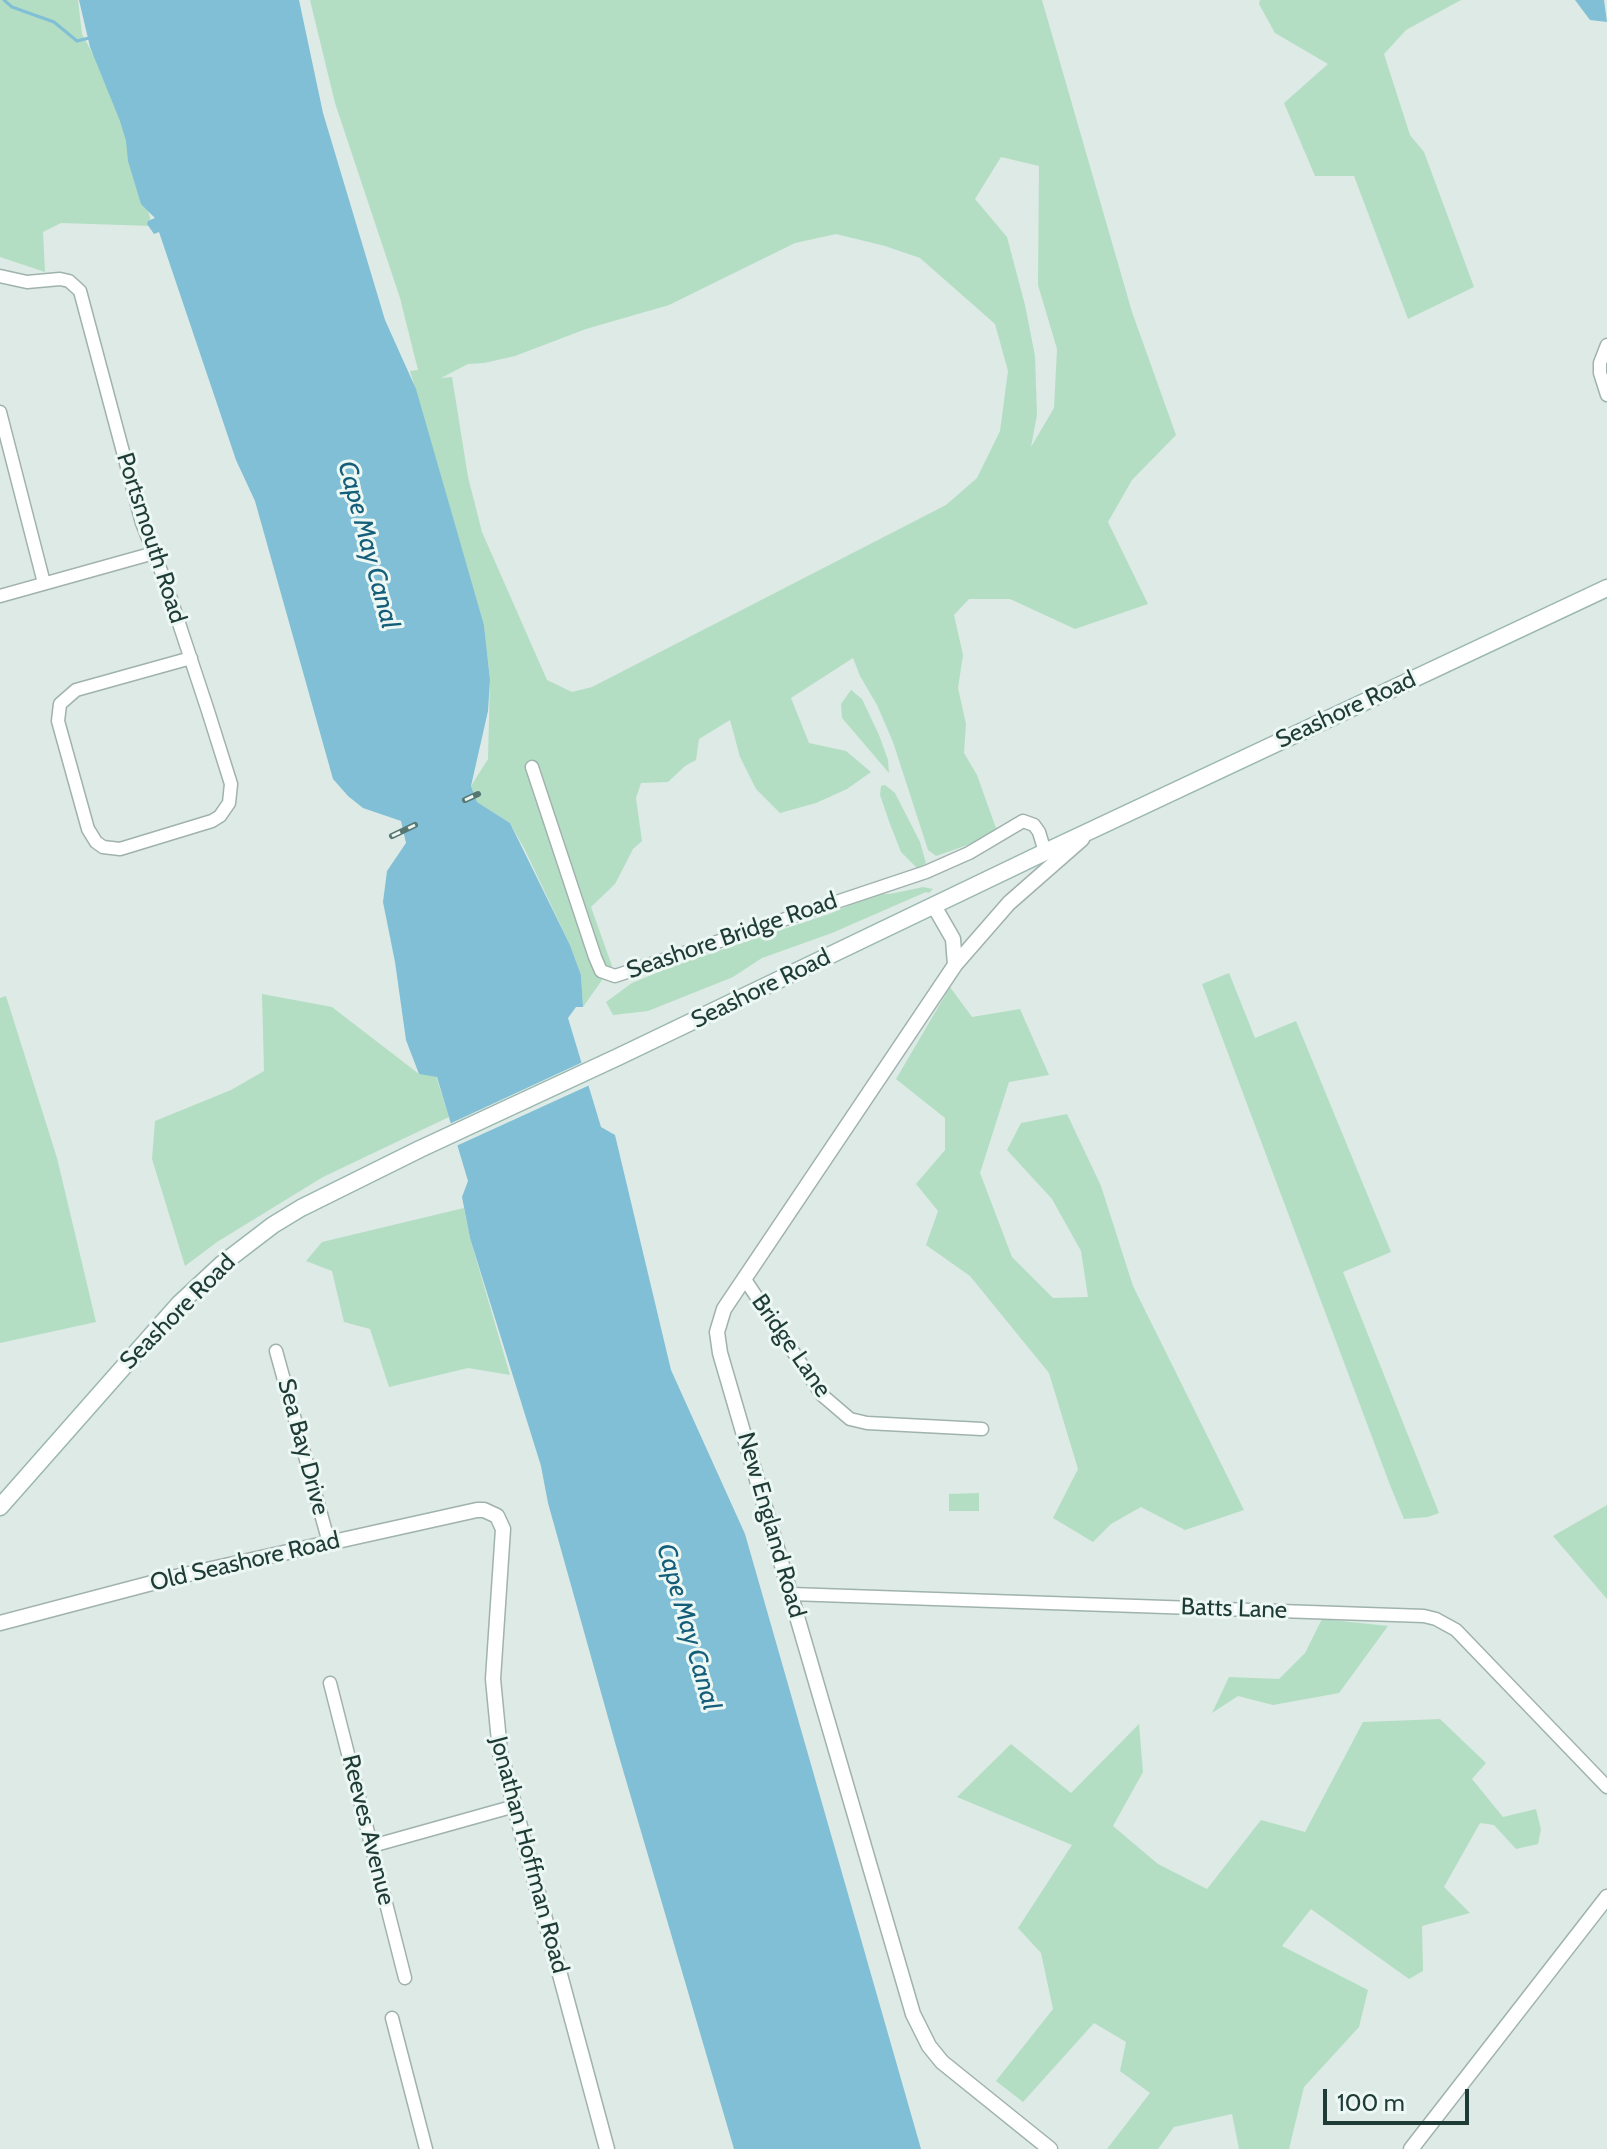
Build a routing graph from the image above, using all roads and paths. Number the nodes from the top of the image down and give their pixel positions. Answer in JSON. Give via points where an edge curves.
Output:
{"nodes":[{"id":1,"x":0,"y":276,"type":"edge"},
{"id":2,"x":1607,"y":345,"type":"edge"},
{"id":3,"x":1607,"y":395,"type":"edge"},
{"id":4,"x":0,"y":412,"type":"edge"},
{"id":5,"x":154,"y":553,"type":"junction"},
{"id":6,"x":44,"y":583,"type":"junction"},
{"id":7,"x":1607,"y":588,"type":"edge"},
{"id":8,"x":0,"y":596,"type":"edge"},
{"id":9,"x":191,"y":658,"type":"junction"},
{"id":10,"x":532,"y":767,"type":"dead end"},
{"id":11,"x":1089,"y":832,"type":"junction"},
{"id":12,"x":1045,"y":852,"type":"junction"},
{"id":13,"x":934,"y":906,"type":"junction"},
{"id":14,"x":955,"y":965,"type":"junction"},
{"id":15,"x":744,"y":1278,"type":"junction"},
{"id":16,"x":276,"y":1351,"type":"dead end"},
{"id":17,"x":982,"y":1429,"type":"dead end"},
{"id":18,"x":0,"y":1507,"type":"edge"},
{"id":19,"x":491,"y":1512,"type":"joint"},
{"id":20,"x":329,"y":1543,"type":"junction"},
{"id":21,"x":791,"y":1594,"type":"junction"},
{"id":22,"x":0,"y":1623,"type":"edge"},
{"id":23,"x":330,"y":1683,"type":"dead end"},
{"id":24,"x":1607,"y":1787,"type":"edge"},
{"id":25,"x":515,"y":1806,"type":"junction"},
{"id":26,"x":372,"y":1846,"type":"junction"},
{"id":27,"x":1607,"y":1897,"type":"edge"},
{"id":28,"x":405,"y":1978,"type":"dead end"},
{"id":29,"x":392,"y":2018,"type":"dead end"},
{"id":30,"x":426,"y":2149,"type":"edge"},
{"id":31,"x":607,"y":2149,"type":"edge"},
{"id":32,"x":1050,"y":2149,"type":"edge"},
{"id":33,"x":1411,"y":2149,"type":"edge"}],
"edges":[{"from":1,"to":5,"type":"street","name":"Portsmouth Road","via":[[27,282],[60,279],[80,291]]},
{"from":2,"to":3,"type":"street","via":[[1600,363]]},
{"from":4,"to":6,"type":"street"},
{"from":5,"to":6,"type":"street"},
{"from":5,"to":9,"type":"street","name":"Portsmouth Road"},
{"from":6,"to":8,"type":"street"},
{"from":7,"to":11,"type":"main road","name":"Seashore Road"},
{"from":9,"to":9,"type":"street","name":"Portsmouth Road","via":[[231,784],[229,803],[212,821],[120,849],[103,847],[88,829],[58,721],[60,704],[73,692]]},
{"from":10,"to":12,"type":"street","name":"Seashore Bridge Road","via":[[595,957],[601,971],[615,976],[926,872],[1023,821],[1039,832]]},
{"from":11,"to":12,"type":"main road","name":"Seashore Road"},
{"from":11,"to":14,"type":"street","name":"New England Road","via":[[1009,903]]},
{"from":12,"to":13,"type":"main road","name":"Seashore Road"},
{"from":13,"to":14,"type":"street","via":[[953,939]]},
{"from":13,"to":18,"type":"main road","name":"Seashore Road","via":[[420,1149],[273,1225],[167,1316]]},
{"from":14,"to":15,"type":"street","name":"New England Road"},
{"from":15,"to":17,"type":"street","name":"Bridge Lane","via":[[822,1395],[850,1419]]},
{"from":15,"to":21,"type":"street","name":"New England Road","via":[[719,1320],[717,1344]]},
{"from":16,"to":20,"type":"street","name":"Sea Bay Drive"},
{"from":19,"to":20,"type":"street","name":"Old Seashore Road","via":[[477,1510]]},
{"from":19,"to":25,"type":"street","name":"Jonathan Hoffman Road","via":[[503,1529],[494,1707]]},
{"from":20,"to":22,"type":"street","name":"Old Seashore Road"},
{"from":21,"to":24,"type":"street","name":"Batts Lane","via":[[1424,1616],[1456,1630]]},
{"from":21,"to":32,"type":"street","name":"New England Road","via":[[920,2031],[957,2077]]},
{"from":23,"to":26,"type":"street","name":"Reeves Avenue"},
{"from":25,"to":26,"type":"street"},
{"from":25,"to":31,"type":"street","name":"Jonathan Hoffman Road"},
{"from":26,"to":28,"type":"street","name":"Reeves Avenue"},
{"from":27,"to":33,"type":"street"},
{"from":29,"to":30,"type":"street"}]}
